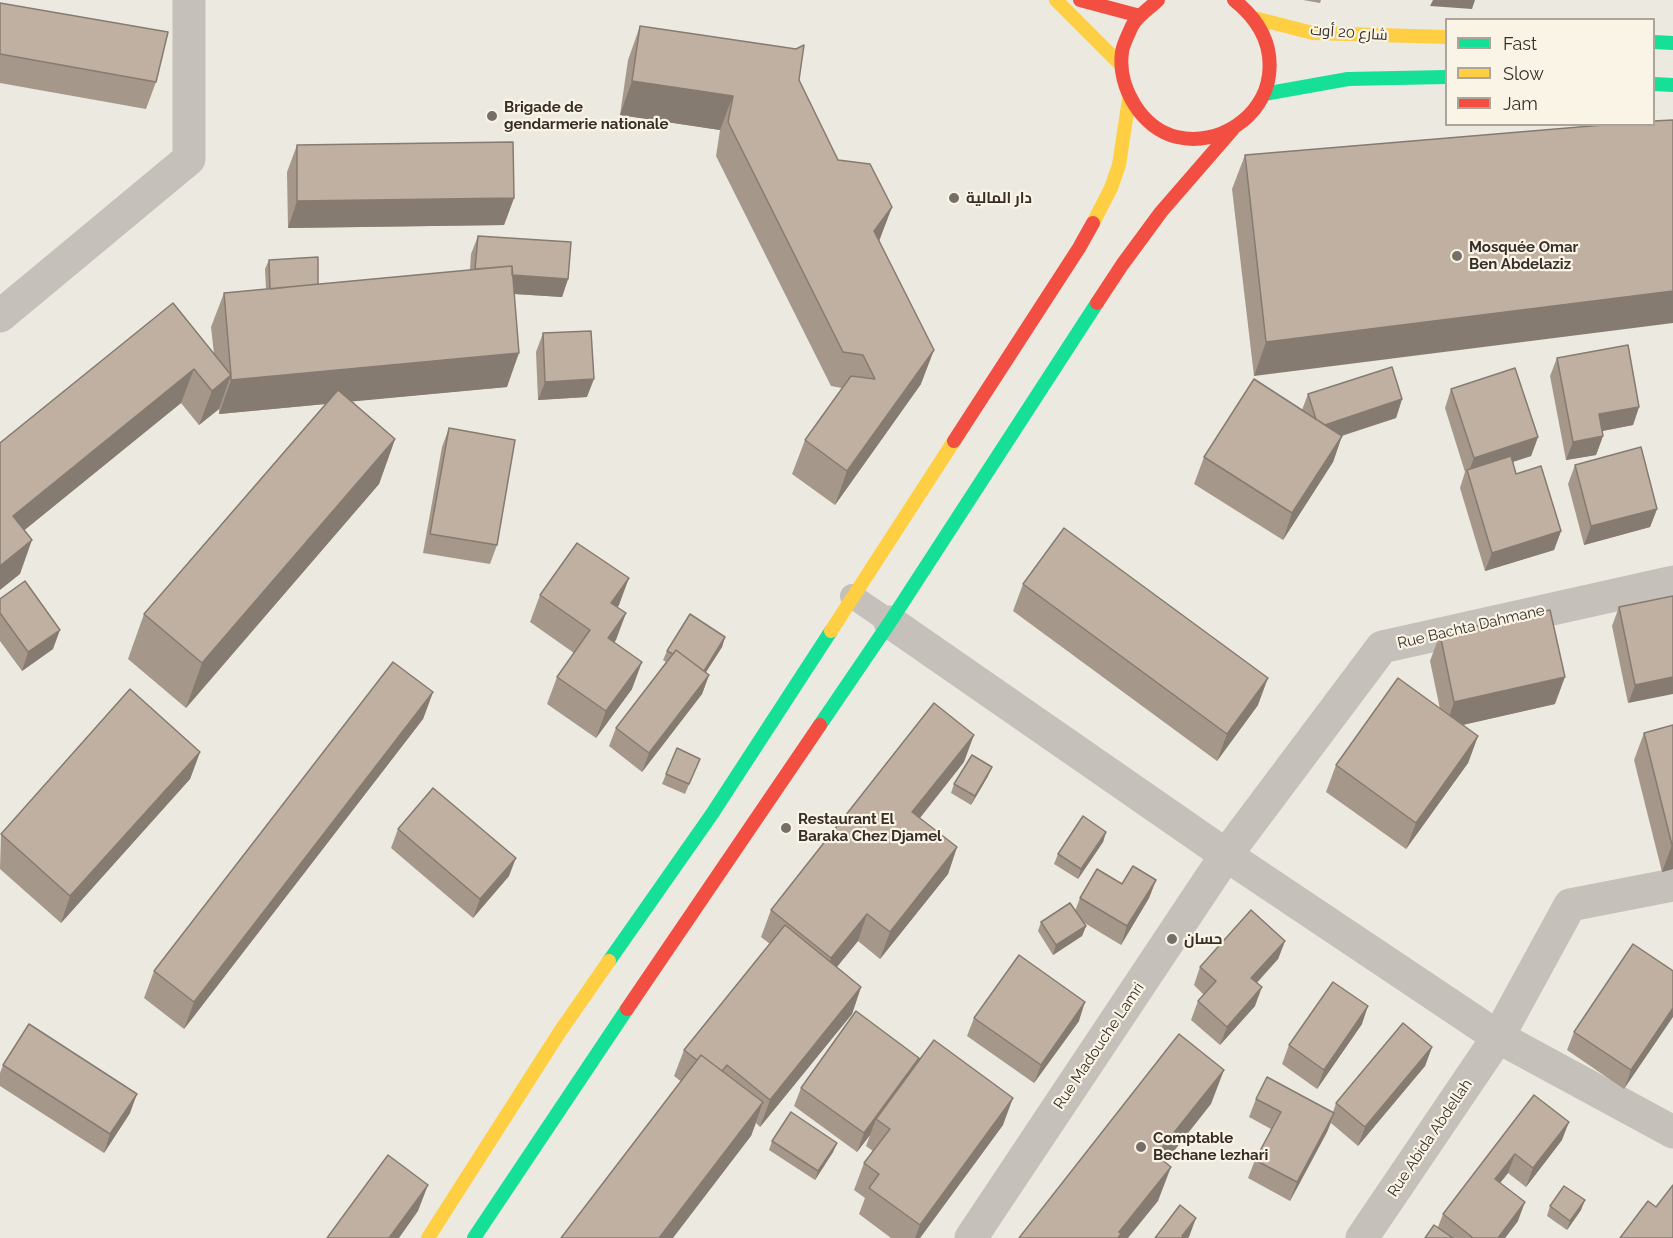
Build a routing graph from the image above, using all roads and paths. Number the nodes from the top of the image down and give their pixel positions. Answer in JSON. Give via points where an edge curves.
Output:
{"nodes":[{"id":1,"x":189,"y":0,"type":"edge"},
{"id":2,"x":1056,"y":0,"type":"edge"},
{"id":3,"x":1080,"y":0,"type":"edge"},
{"id":4,"x":1234,"y":0,"type":"edge"},
{"id":5,"x":1147,"y":6,"type":"edge"},
{"id":6,"x":1254,"y":18,"type":"junction"},
{"id":7,"x":1445,"y":37,"type":"edge"},
{"id":8,"x":1655,"y":42,"type":"edge"},
{"id":9,"x":1673,"y":43,"type":"edge"},
{"id":10,"x":1121,"y":65,"type":"junction"},
{"id":11,"x":1445,"y":77,"type":"edge"},
{"id":12,"x":1655,"y":84,"type":"edge"},
{"id":13,"x":1673,"y":85,"type":"edge"},
{"id":14,"x":1264,"y":94,"type":"junction"},
{"id":15,"x":1129,"y":99,"type":"junction"},
{"id":16,"x":1233,"y":129,"type":"junction"},
{"id":17,"x":0,"y":316,"type":"edge"},
{"id":18,"x":1673,"y":582,"type":"edge"},
{"id":19,"x":852,"y":596,"type":"junction"},
{"id":20,"x":890,"y":622,"type":"junction"},
{"id":21,"x":1226,"y":855,"type":"junction"},
{"id":22,"x":1673,"y":885,"type":"edge"},
{"id":23,"x":1498,"y":1037,"type":"junction"},
{"id":24,"x":1673,"y":1132,"type":"edge"},
{"id":25,"x":428,"y":1238,"type":"edge"},
{"id":26,"x":474,"y":1238,"type":"edge"},
{"id":27,"x":971,"y":1238,"type":"edge"},
{"id":28,"x":1362,"y":1238,"type":"edge"}],
"edges":[{"from":1,"to":17,"type":"street","via":[[189,159]]},
{"from":2,"to":10,"type":"main road"},
{"from":3,"to":5,"type":"main road"},
{"from":4,"to":6,"type":"main road"},
{"from":5,"to":10,"type":"main road","via":[[1128,33]]},
{"from":6,"to":7,"type":"main road","name":"شارع 20 أوت","via":[[1313,33]]},
{"from":6,"to":14,"type":"main road","via":[[1265,35],[1270,54]]},
{"from":8,"to":9,"type":"main road"},
{"from":10,"to":15,"type":"main road"},
{"from":11,"to":14,"type":"main road","via":[[1348,78]]},
{"from":12,"to":13,"type":"main road"},
{"from":14,"to":16,"type":"main road","via":[[1251,114]]},
{"from":15,"to":16,"type":"main road","via":[[1153,126],[1174,136],[1198,139]]},
{"from":15,"to":19,"type":"main road","via":[[1119,165],[1079,248]]},
{"from":16,"to":20,"type":"main road","via":[[1161,212],[1122,265]]},
{"from":18,"to":21,"type":"street","name":"Rue Bachta Dahmane","via":[[1382,647]]},
{"from":19,"to":20,"type":"lane"},
{"from":19,"to":25,"type":"main road","via":[[712,814],[559,1033]]},
{"from":20,"to":21,"type":"street"},
{"from":20,"to":26,"type":"main road"},
{"from":21,"to":23,"type":"street"},
{"from":21,"to":27,"type":"street","name":"Rue Madouche Lamri"},
{"from":22,"to":23,"type":"street","name":"Rue Abida Abdellah","via":[[1570,905]]},
{"from":23,"to":24,"type":"street"},
{"from":23,"to":28,"type":"street","name":"Rue Abida Abdellah"}]}
